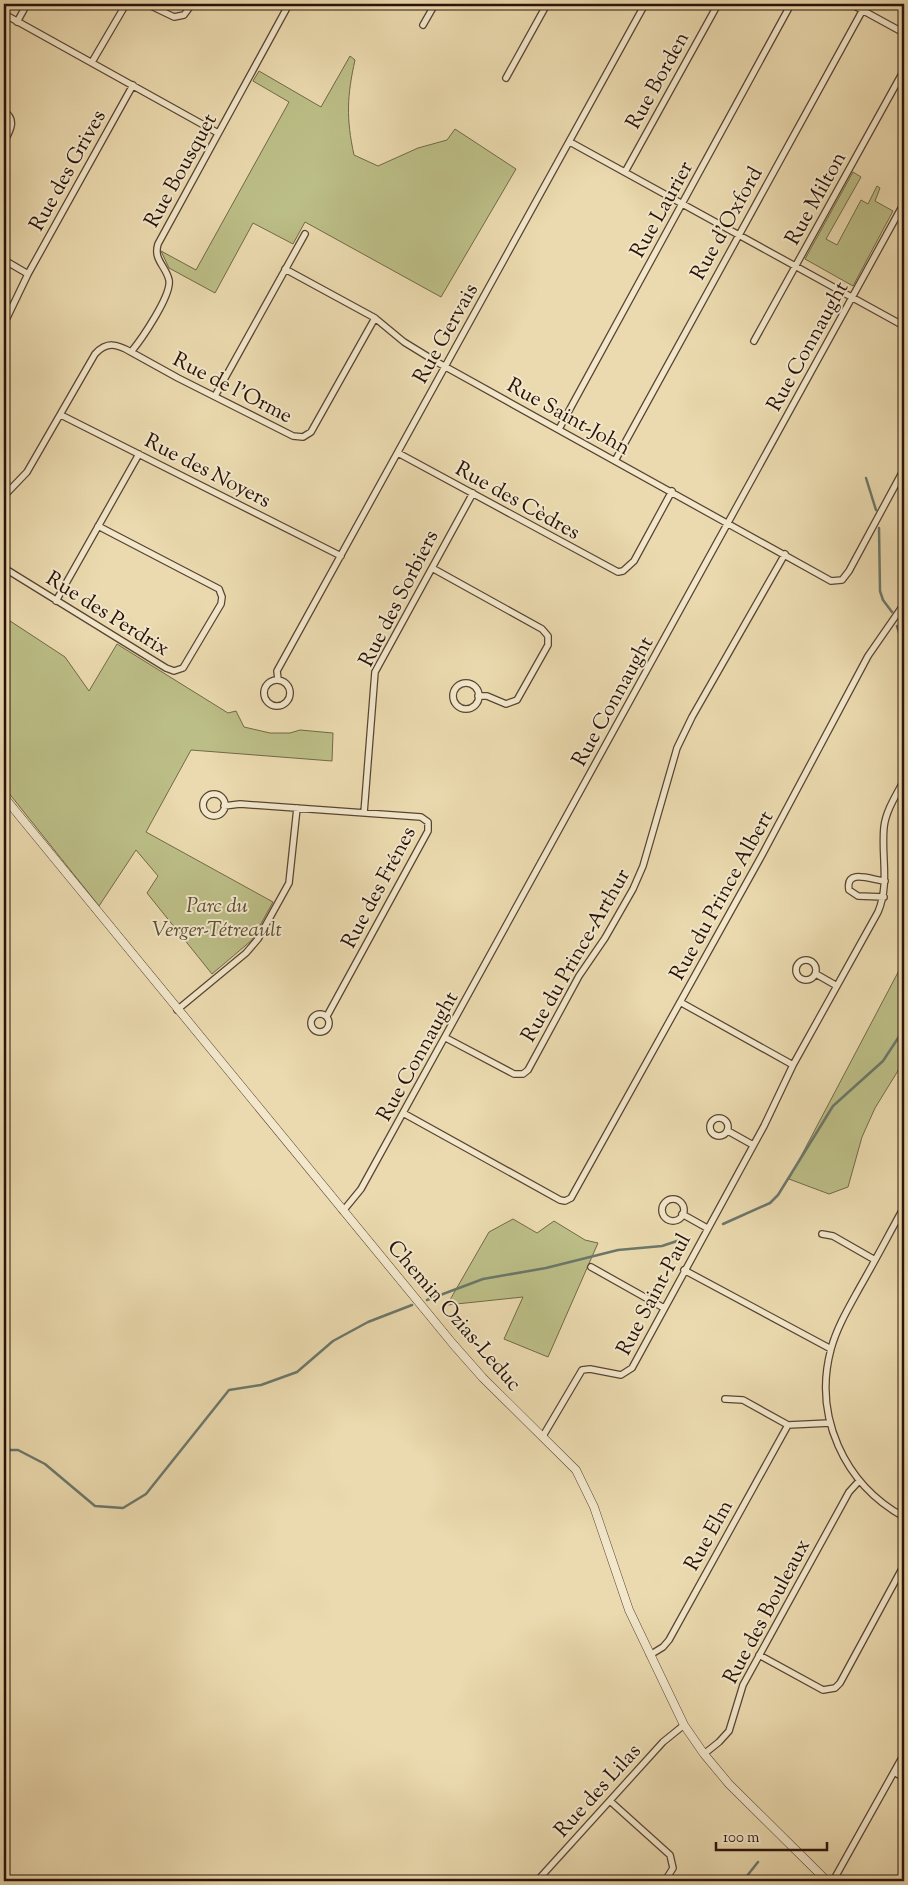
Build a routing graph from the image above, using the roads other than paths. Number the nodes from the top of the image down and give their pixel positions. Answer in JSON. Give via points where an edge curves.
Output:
{"nodes":[{"id":1,"x":27,"y":4,"type":"edge"},
{"id":2,"x":126,"y":4,"type":"edge"},
{"id":3,"x":147,"y":4,"type":"edge"},
{"id":4,"x":192,"y":4,"type":"edge"},
{"id":5,"x":290,"y":4,"type":"edge"},
{"id":6,"x":435,"y":4,"type":"edge"},
{"id":7,"x":547,"y":4,"type":"edge"},
{"id":8,"x":646,"y":4,"type":"edge"},
{"id":9,"x":718,"y":4,"type":"edge"},
{"id":10,"x":791,"y":4,"type":"edge"},
{"id":11,"x":852,"y":4,"type":"edge"},
{"id":12,"x":864,"y":7,"type":"edge"},
{"id":13,"x":4,"y":14,"type":"edge"},
{"id":14,"x":17,"y":22,"type":"junction"},
{"id":15,"x":423,"y":25,"type":"dead end"},
{"id":16,"x":904,"y":33,"type":"edge"},
{"id":17,"x":92,"y":62,"type":"junction"},
{"id":18,"x":904,"y":70,"type":"edge"},
{"id":19,"x":506,"y":78,"type":"dead end"},
{"id":20,"x":133,"y":85,"type":"junction"},
{"id":21,"x":4,"y":111,"type":"edge"},
{"id":22,"x":218,"y":132,"type":"junction"},
{"id":23,"x":4,"y":142,"type":"edge"},
{"id":24,"x":570,"y":142,"type":"junction"},
{"id":25,"x":625,"y":172,"type":"junction"},
{"id":26,"x":904,"y":203,"type":"edge"},
{"id":27,"x":682,"y":205,"type":"junction"},
{"id":28,"x":305,"y":234,"type":"dead end"},
{"id":29,"x":738,"y":236,"type":"junction"},
{"id":30,"x":4,"y":260,"type":"edge"},
{"id":31,"x":796,"y":267,"type":"junction"},
{"id":32,"x":285,"y":269,"type":"junction"},
{"id":33,"x":28,"y":274,"type":"junction"},
{"id":34,"x":852,"y":297,"type":"junction"},
{"id":35,"x":375,"y":318,"type":"junction"},
{"id":36,"x":4,"y":324,"type":"edge"},
{"id":37,"x":904,"y":326,"type":"edge"},
{"id":38,"x":754,"y":340,"type":"dead end"},
{"id":39,"x":131,"y":352,"type":"junction"},
{"id":40,"x":446,"y":367,"type":"junction"},
{"id":41,"x":215,"y":396,"type":"junction"},
{"id":42,"x":61,"y":415,"type":"junction"},
{"id":43,"x":559,"y":429,"type":"junction"},
{"id":44,"x":398,"y":453,"type":"junction"},
{"id":45,"x":139,"y":454,"type":"junction"},
{"id":46,"x":616,"y":459,"type":"junction"},
{"id":47,"x":904,"y":469,"type":"edge"},
{"id":48,"x":672,"y":491,"type":"junction"},
{"id":49,"x":472,"y":493,"type":"junction"},
{"id":50,"x":4,"y":496,"type":"edge"},
{"id":51,"x":729,"y":522,"type":"junction"},
{"id":52,"x":98,"y":526,"type":"junction"},
{"id":53,"x":785,"y":554,"type":"junction"},
{"id":54,"x":341,"y":556,"type":"junction"},
{"id":55,"x":4,"y":568,"type":"edge"},
{"id":56,"x":432,"y":568,"type":"junction"},
{"id":57,"x":56,"y":600,"type":"junction"},
{"id":58,"x":904,"y":604,"type":"edge"},
{"id":59,"x":278,"y":680,"type":"junction"},
{"id":60,"x":478,"y":696,"type":"junction"},
{"id":61,"x":904,"y":780,"type":"edge"},
{"id":62,"x":4,"y":797,"type":"edge"},
{"id":63,"x":224,"y":806,"type":"dead end"},
{"id":64,"x":297,"y":808,"type":"junction"},
{"id":65,"x":364,"y":813,"type":"junction"},
{"id":66,"x":885,"y":881,"type":"junction"},
{"id":67,"x":884,"y":897,"type":"junction"},
{"id":68,"x":816,"y":974,"type":"dead end"},
{"id":69,"x":837,"y":986,"type":"junction"},
{"id":70,"x":680,"y":1002,"type":"junction"},
{"id":71,"x":177,"y":1010,"type":"junction"},
{"id":72,"x":327,"y":1016,"type":"dead end"},
{"id":73,"x":446,"y":1038,"type":"junction"},
{"id":74,"x":793,"y":1065,"type":"junction"},
{"id":75,"x":403,"y":1114,"type":"junction"},
{"id":76,"x":728,"y":1131,"type":"dead end"},
{"id":77,"x":753,"y":1145,"type":"junction"},
{"id":78,"x":904,"y":1207,"type":"edge"},
{"id":79,"x":343,"y":1212,"type":"junction"},
{"id":80,"x":682,"y":1214,"type":"dead end"},
{"id":81,"x":707,"y":1228,"type":"junction"},
{"id":82,"x":822,"y":1234,"type":"dead end"},
{"id":83,"x":875,"y":1260,"type":"junction"},
{"id":84,"x":591,"y":1267,"type":"dead end"},
{"id":85,"x":684,"y":1270,"type":"junction"},
{"id":86,"x":664,"y":1308,"type":"junction"},
{"id":87,"x":831,"y":1350,"type":"junction"},
{"id":88,"x":725,"y":1399,"type":"dead end"},
{"id":89,"x":830,"y":1423,"type":"junction"},
{"id":90,"x":788,"y":1425,"type":"junction"},
{"id":91,"x":543,"y":1436,"type":"junction"},
{"id":92,"x":859,"y":1481,"type":"junction"},
{"id":93,"x":904,"y":1517,"type":"edge"},
{"id":94,"x":904,"y":1566,"type":"edge"},
{"id":95,"x":650,"y":1655,"type":"junction"},
{"id":96,"x":759,"y":1655,"type":"junction"},
{"id":97,"x":684,"y":1724,"type":"junction"},
{"id":98,"x":704,"y":1754,"type":"junction"},
{"id":99,"x":904,"y":1754,"type":"edge"},
{"id":100,"x":894,"y":1772,"type":"junction"},
{"id":101,"x":904,"y":1778,"type":"edge"},
{"id":102,"x":610,"y":1801,"type":"junction"},
{"id":103,"x":537,"y":1881,"type":"edge"},
{"id":104,"x":665,"y":1881,"type":"edge"},
{"id":105,"x":827,"y":1881,"type":"edge"},
{"id":106,"x":833,"y":1881,"type":"edge"}],
"edges":[{"from":1,"to":14,"type":"street"},
{"from":2,"to":17,"type":"street"},
{"from":3,"to":4,"type":"street","via":[[174,17],[186,13]]},
{"from":5,"to":22,"type":"street","name":"Rue Bousquet"},
{"from":6,"to":15,"type":"street"},
{"from":7,"to":19,"type":"street"},
{"from":8,"to":24,"type":"street","name":"Rue Gervais"},
{"from":9,"to":25,"type":"street","name":"Rue Borden"},
{"from":10,"to":27,"type":"street","name":"Rue Laurier"},
{"from":11,"to":12,"type":"street"},
{"from":12,"to":16,"type":"street"},
{"from":12,"to":29,"type":"street","name":"Rue d'Oxford"},
{"from":13,"to":14,"type":"street"},
{"from":14,"to":17,"type":"street"},
{"from":17,"to":20,"type":"street"},
{"from":18,"to":31,"type":"street","name":"Rue Milton"},
{"from":20,"to":22,"type":"street"},
{"from":20,"to":33,"type":"street","name":"Rue des Grives"},
{"from":21,"to":23,"type":"street","via":[[12,123]]},
{"from":22,"to":39,"type":"street","name":"Rue Bousquet","via":[[158,244],[157,258],[168,276],[170,287],[139,344]]},
{"from":24,"to":25,"type":"street"},
{"from":24,"to":40,"type":"street","name":"Rue Gervais"},
{"from":25,"to":27,"type":"street"},
{"from":26,"to":34,"type":"street","name":"Rue Connaught"},
{"from":27,"to":29,"type":"street"},
{"from":27,"to":43,"type":"street","name":"Rue Laurier"},
{"from":28,"to":32,"type":"street"},
{"from":29,"to":31,"type":"street"},
{"from":29,"to":46,"type":"street","name":"Rue d'Oxford"},
{"from":30,"to":33,"type":"street"},
{"from":31,"to":34,"type":"street"},
{"from":31,"to":38,"type":"street","name":"Rue Milton"},
{"from":32,"to":35,"type":"street","name":"Rue Saint-John"},
{"from":32,"to":41,"type":"street"},
{"from":33,"to":36,"type":"street","name":"Rue des Grives"},
{"from":34,"to":37,"type":"street"},
{"from":34,"to":51,"type":"street","name":"Rue Connaught"},
{"from":35,"to":40,"type":"street","name":"Rue Saint-John","via":[[404,342]]},
{"from":35,"to":41,"type":"street","name":"Rue de l'Orme","via":[[314,428],[306,436],[293,436]]},
{"from":39,"to":41,"type":"street","name":"Rue de l'Orme"},
{"from":39,"to":42,"type":"street","via":[[114,344],[98,351]]},
{"from":40,"to":43,"type":"street","name":"Rue Saint-John"},
{"from":40,"to":44,"type":"street","name":"Rue Gervais"},
{"from":42,"to":45,"type":"street","name":"Rue des Noyers"},
{"from":42,"to":50,"type":"street","via":[[24,477]]},
{"from":43,"to":46,"type":"street","name":"Rue Saint-John"},
{"from":44,"to":49,"type":"street","name":"Rue des Cèdres"},
{"from":44,"to":54,"type":"street","name":"Rue Gervais"},
{"from":45,"to":52,"type":"street"},
{"from":45,"to":54,"type":"street","name":"Rue des Noyers"},
{"from":46,"to":48,"type":"street","name":"Rue Saint-John"},
{"from":47,"to":53,"type":"street","name":"Rue Saint-John","via":[[842,580],[831,580]]},
{"from":48,"to":49,"type":"street","name":"Rue des Cèdres","via":[[634,561],[624,571],[613,571]]},
{"from":48,"to":51,"type":"street","name":"Rue Saint-John"},
{"from":49,"to":56,"type":"street","name":"Rue des Sorbiers"},
{"from":51,"to":53,"type":"street","name":"Rue Saint-John"},
{"from":51,"to":73,"type":"street","name":"Rue Connaught"},
{"from":52,"to":57,"type":"street"},
{"from":52,"to":57,"type":"street","name":"Rue des Perdrix","via":[[219,589],[221,604],[188,663],[178,670],[169,669]]},
{"from":53,"to":73,"type":"street","name":"Rue du Prince-Arthur","via":[[677,748],[646,857],[633,889],[579,976],[528,1070],[514,1074]]},
{"from":54,"to":59,"type":"street","name":"Rue Gervais","via":[[277,670]]},
{"from":55,"to":57,"type":"street","name":"Rue des Perdrix"},
{"from":56,"to":60,"type":"street","via":[[542,629],[548,636],[548,645],[517,700],[506,704]]},
{"from":56,"to":65,"type":"street","name":"Rue des Sorbiers","via":[[375,672]]},
{"from":58,"to":70,"type":"street","name":"Rue du Prince Albert","via":[[868,656]]},
{"from":59,"to":59,"type":"street","name":"Rue Gervais","via":[[270,682],[264,692],[266,700],[277,706],[286,703],[290,691],[286,683]]},
{"from":60,"to":60,"type":"street","via":[[473,685],[466,683],[455,688],[453,696],[459,707],[468,708],[475,704]]},
{"from":61,"to":66,"type":"street","name":"Rue Saint-Paul","via":[[884,825]]},
{"from":62,"to":71,"type":"street","name":"Chemin Ozias-Leduc"},
{"from":63,"to":64,"type":"street","name":"Rue des Frénes"},
{"from":64,"to":65,"type":"street","name":"Rue des Frénes"},
{"from":64,"to":71,"type":"street","via":[[290,879],[258,939],[246,953]]},
{"from":65,"to":72,"type":"street","name":"Rue des Frénes","via":[[422,817],[430,827]]},
{"from":66,"to":67,"type":"street","name":"Rue Saint-Paul"},
{"from":66,"to":67,"type":"street","via":[[858,876],[852,878],[848,886],[856,896]]},
{"from":67,"to":69,"type":"street","name":"Rue Saint-Paul","via":[[874,922]]},
{"from":68,"to":69,"type":"street"},
{"from":69,"to":74,"type":"street","name":"Rue Saint-Paul"},
{"from":70,"to":74,"type":"street"},
{"from":70,"to":75,"type":"street","name":"Rue du Prince Albert","via":[[571,1198],[566,1201]]},
{"from":71,"to":79,"type":"street","name":"Chemin Ozias-Leduc"},
{"from":73,"to":75,"type":"street","name":"Rue Connaught"},
{"from":74,"to":77,"type":"street","name":"Rue Saint-Paul"},
{"from":75,"to":79,"type":"street","name":"Rue Connaught","via":[[356,1197]]},
{"from":76,"to":77,"type":"street"},
{"from":77,"to":81,"type":"street","name":"Rue Saint-Paul"},
{"from":78,"to":83,"type":"street"},
{"from":79,"to":91,"type":"street","name":"Chemin Ozias-Leduc","via":[[483,1378]]},
{"from":80,"to":81,"type":"street","name":"Rue Saint-Paul"},
{"from":81,"to":85,"type":"street","name":"Rue Saint-Paul"},
{"from":82,"to":83,"type":"street","via":[[833,1236]]},
{"from":83,"to":87,"type":"street","via":[[844,1317]]},
{"from":84,"to":86,"type":"street"},
{"from":85,"to":86,"type":"street","name":"Rue Saint-Paul"},
{"from":85,"to":87,"type":"street"},
{"from":86,"to":91,"type":"street","name":"Rue Saint-Paul","via":[[629,1372],[582,1370]]},
{"from":87,"to":89,"type":"street","via":[[826,1382]]},
{"from":88,"to":90,"type":"street","via":[[743,1400]]},
{"from":89,"to":90,"type":"street"},
{"from":89,"to":92,"type":"street","via":[[844,1458]]},
{"from":90,"to":95,"type":"street","name":"Rue Elm","via":[[669,1640]]},
{"from":91,"to":95,"type":"street","name":"Chemin Ozias-Leduc","via":[[582,1479],[621,1589]]},
{"from":92,"to":93,"type":"street","via":[[885,1506]]},
{"from":92,"to":96,"type":"street","name":"Rue des Bouleaux","via":[[849,1492]]},
{"from":94,"to":96,"type":"street","via":[[835,1688],[823,1690]]},
{"from":95,"to":97,"type":"street","name":"Chemin Ozias-Leduc"},
{"from":96,"to":98,"type":"street","name":"Rue des Bouleaux","via":[[741,1690],[729,1731]]},
{"from":97,"to":98,"type":"street","name":"Chemin Ozias-Leduc"},
{"from":97,"to":102,"type":"street","name":"Rue des Lilas"},
{"from":98,"to":105,"type":"street","name":"Chemin Ozias-Leduc","via":[[751,1808]]},
{"from":99,"to":100,"type":"street"},
{"from":100,"to":101,"type":"street"},
{"from":100,"to":106,"type":"street"},
{"from":102,"to":103,"type":"street","name":"Rue des Lilas"},
{"from":102,"to":104,"type":"street","via":[[670,1855],[673,1868]]}]}
